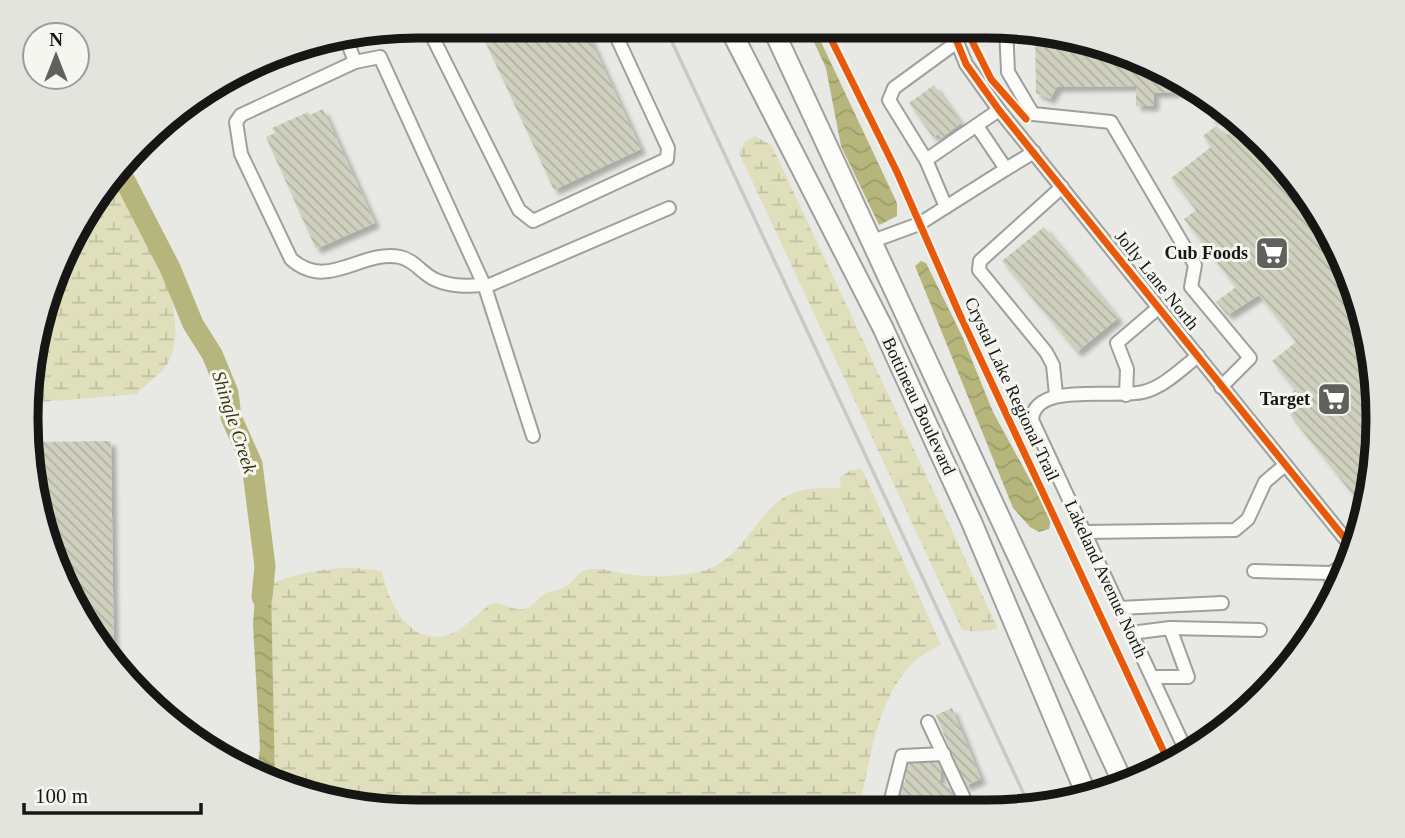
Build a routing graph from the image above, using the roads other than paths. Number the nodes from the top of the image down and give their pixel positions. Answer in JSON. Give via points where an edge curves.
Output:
{"nodes":[{"id":1,"x":433,"y":38,"type":"edge"},
{"id":2,"x":617,"y":38,"type":"edge"},
{"id":3,"x":735,"y":38,"type":"edge"},
{"id":4,"x":777,"y":38,"type":"edge"},
{"id":5,"x":955,"y":38,"type":"edge"},
{"id":6,"x":1007,"y":39,"type":"edge"},
{"id":7,"x":957,"y":42,"type":"junction"},
{"id":8,"x":349,"y":45,"type":"edge"},
{"id":9,"x":355,"y":62,"type":"junction"},
{"id":10,"x":999,"y":110,"type":"junction"},
{"id":11,"x":1033,"y":114,"type":"junction"},
{"id":12,"x":977,"y":125,"type":"junction"},
{"id":13,"x":1015,"y":130,"type":"junction"},
{"id":14,"x":1034,"y":152,"type":"junction"},
{"id":15,"x":926,"y":160,"type":"junction"},
{"id":16,"x":1006,"y":169,"type":"junction"},
{"id":17,"x":1062,"y":187,"type":"junction"},
{"id":18,"x":946,"y":207,"type":"junction"},
{"id":19,"x":669,"y":208,"type":"dead end"},
{"id":20,"x":873,"y":241,"type":"junction"},
{"id":21,"x":485,"y":286,"type":"junction"},
{"id":22,"x":1158,"y":308,"type":"junction"},
{"id":23,"x":1198,"y":356,"type":"junction"},
{"id":24,"x":1221,"y":387,"type":"junction"},
{"id":25,"x":1056,"y":395,"type":"junction"},
{"id":26,"x":1126,"y":395,"type":"junction"},
{"id":27,"x":533,"y":436,"type":"dead end"},
{"id":28,"x":1285,"y":466,"type":"junction"},
{"id":29,"x":1084,"y":532,"type":"junction"},
{"id":30,"x":1346,"y":540,"type":"edge"},
{"id":31,"x":1336,"y":569,"type":"edge"},
{"id":32,"x":1254,"y":571,"type":"dead end"},
{"id":33,"x":1222,"y":603,"type":"dead end"},
{"id":34,"x":1119,"y":608,"type":"junction"},
{"id":35,"x":1170,"y":628,"type":"junction"},
{"id":36,"x":1260,"y":630,"type":"dead end"},
{"id":37,"x":1131,"y":633,"type":"junction"},
{"id":38,"x":1152,"y":677,"type":"junction"},
{"id":39,"x":928,"y":722,"type":"dead end"},
{"id":40,"x":1183,"y":744,"type":"edge"},
{"id":41,"x":944,"y":754,"type":"junction"},
{"id":42,"x":1119,"y":775,"type":"edge"},
{"id":43,"x":1083,"y":787,"type":"edge"},
{"id":44,"x":891,"y":800,"type":"edge"},
{"id":45,"x":965,"y":800,"type":"edge"}],
"edges":[{"from":1,"to":2,"type":"street","via":[[519,210],[533,221],[667,159],[668,148]]},
{"from":3,"to":43,"type":"highway","name":"Bottineau Boulevard","via":[[883,328],[972,523]]},
{"from":4,"to":20,"type":"highway","name":"Bottineau Boulevard"},
{"from":5,"to":7,"type":"street","name":"Jolly Lane North"},
{"from":6,"to":11,"type":"street","via":[[1008,72]]},
{"from":7,"to":10,"type":"street","name":"Jolly Lane North","via":[[978,83]]},
{"from":7,"to":15,"type":"street","via":[[894,88],[888,100]]},
{"from":8,"to":9,"type":"street"},
{"from":9,"to":21,"type":"street","via":[[380,57]]},
{"from":9,"to":21,"type":"street","via":[[241,115],[236,122],[241,154],[292,259],[304,270],[323,272],[400,257],[435,280]]},
{"from":10,"to":12,"type":"street"},
{"from":10,"to":13,"type":"street","name":"Jolly Lane North"},
{"from":11,"to":13,"type":"street"},
{"from":11,"to":24,"type":"street","via":[[1111,122],[1195,265],[1191,287],[1250,358]]},
{"from":12,"to":15,"type":"street"},
{"from":12,"to":16,"type":"street"},
{"from":13,"to":14,"type":"street","name":"Jolly Lane North"},
{"from":14,"to":16,"type":"street"},
{"from":14,"to":17,"type":"street","name":"Jolly Lane North"},
{"from":15,"to":18,"type":"street"},
{"from":16,"to":18,"type":"street"},
{"from":17,"to":22,"type":"street","name":"Jolly Lane North"},
{"from":17,"to":25,"type":"street","via":[[980,261],[979,270],[1046,352],[1054,365]]},
{"from":18,"to":20,"type":"street","via":[[919,224]]},
{"from":19,"to":21,"type":"street"},
{"from":20,"to":42,"type":"highway","name":"Bottineau Boulevard"},
{"from":21,"to":27,"type":"street"},
{"from":22,"to":23,"type":"street","name":"Jolly Lane North"},
{"from":22,"to":26,"type":"street","via":[[1117,343],[1128,369]]},
{"from":23,"to":24,"type":"street","name":"Jolly Lane North"},
{"from":23,"to":26,"type":"street","via":[[1158,385]]},
{"from":24,"to":28,"type":"street","name":"Jolly Lane North"},
{"from":25,"to":26,"type":"street"},
{"from":25,"to":29,"type":"street","name":"Lakeland Avenue North","via":[[1038,402],[1032,420]]},
{"from":28,"to":29,"type":"street","via":[[1265,482],[1248,519],[1235,530]]},
{"from":28,"to":30,"type":"street","name":"Jolly Lane North"},
{"from":29,"to":34,"type":"street","name":"Lakeland Avenue North"},
{"from":31,"to":32,"type":"street"},
{"from":33,"to":34,"type":"street"},
{"from":34,"to":37,"type":"street","name":"Lakeland Avenue North"},
{"from":35,"to":36,"type":"street"},
{"from":35,"to":37,"type":"street"},
{"from":35,"to":38,"type":"street","via":[[1188,677]]},
{"from":37,"to":38,"type":"street","name":"Lakeland Avenue North"},
{"from":38,"to":40,"type":"street","name":"Lakeland Avenue North"},
{"from":39,"to":41,"type":"street"},
{"from":41,"to":44,"type":"street","via":[[902,756]]},
{"from":41,"to":45,"type":"street"}]}
